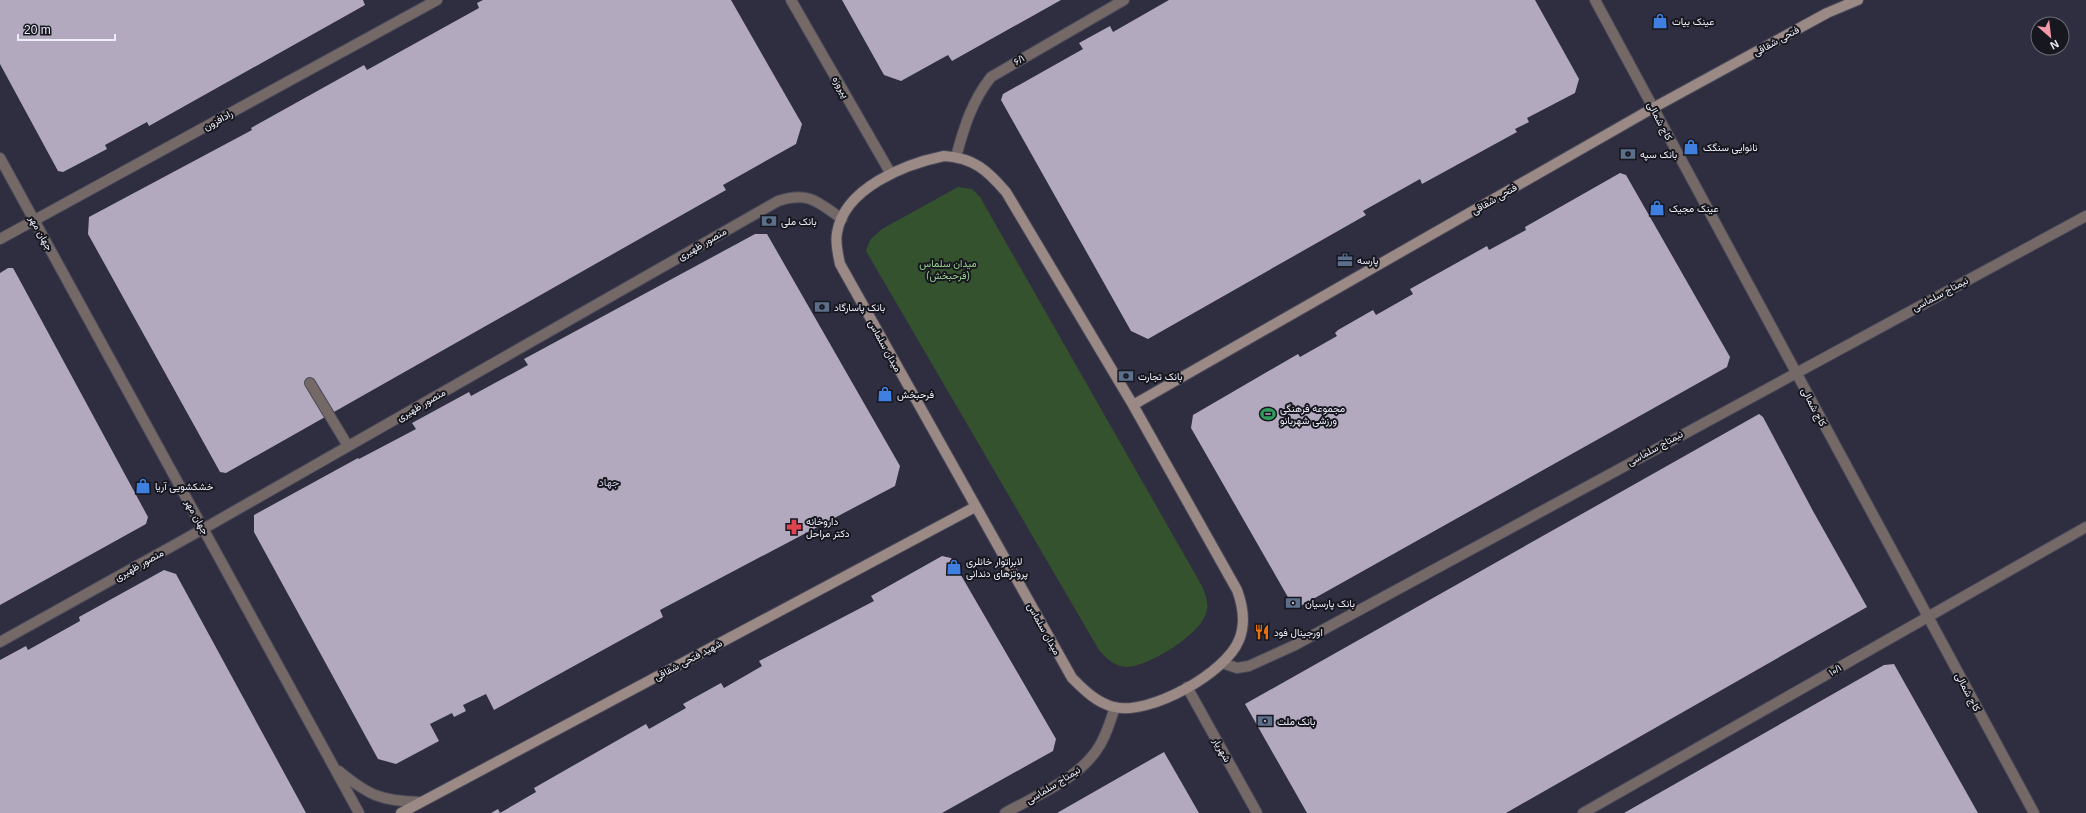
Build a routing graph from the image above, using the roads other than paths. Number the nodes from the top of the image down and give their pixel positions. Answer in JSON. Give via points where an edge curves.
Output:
{"nodes":[{"id":1,"x":437,"y":0,"type":"edge"},
{"id":2,"x":791,"y":0,"type":"edge"},
{"id":3,"x":1124,"y":0,"type":"edge"},
{"id":4,"x":1595,"y":0,"type":"edge"},
{"id":5,"x":1858,"y":0,"type":"edge"},
{"id":6,"x":1653,"y":108,"type":"junction"},
{"id":7,"x":956,"y":157,"type":"junction"},
{"id":8,"x":0,"y":158,"type":"edge"},
{"id":9,"x":891,"y":174,"type":"junction"},
{"id":10,"x":2086,"y":216,"type":"edge"},
{"id":11,"x":842,"y":219,"type":"junction"},
{"id":12,"x":34,"y":221,"type":"junction"},
{"id":13,"x":0,"y":239,"type":"edge"},
{"id":14,"x":1795,"y":372,"type":"junction"},
{"id":15,"x":310,"y":383,"type":"dead end"},
{"id":16,"x":1132,"y":405,"type":"junction"},
{"id":17,"x":348,"y":446,"type":"junction"},
{"id":18,"x":976,"y":507,"type":"junction"},
{"id":19,"x":2086,"y":526,"type":"edge"},
{"id":20,"x":203,"y":529,"type":"junction"},
{"id":21,"x":1928,"y":617,"type":"junction"},
{"id":22,"x":0,"y":642,"type":"edge"},
{"id":23,"x":1222,"y":663,"type":"junction"},
{"id":24,"x":1186,"y":687,"type":"junction"},
{"id":25,"x":1115,"y":707,"type":"junction"},
{"id":26,"x":334,"y":768,"type":"junction"},
{"id":27,"x":419,"y":802,"type":"junction"},
{"id":28,"x":359,"y":813,"type":"edge"},
{"id":29,"x":401,"y":813,"type":"edge"},
{"id":30,"x":1005,"y":813,"type":"edge"},
{"id":31,"x":1257,"y":813,"type":"edge"},
{"id":32,"x":1583,"y":813,"type":"edge"},
{"id":33,"x":2034,"y":813,"type":"edge"}],
"edges":[{"from":1,"to":12,"type":"street","name":"رادافزون"},
{"from":2,"to":9,"type":"street","name":"پیروزه"},
{"from":3,"to":7,"type":"street","name":"۶/۱","via":[[992,77],[972,106]]},
{"from":4,"to":6,"type":"street","name":"کاج شمالی"},
{"from":5,"to":6,"type":"main road","name":"فتحی شقاقی","via":[[1827,13]]},
{"from":6,"to":14,"type":"street","name":"کاج شمالی"},
{"from":6,"to":16,"type":"main road","name":"فتحی شقاقی"},
{"from":7,"to":9,"type":"main road","name":"میدان سلماس","via":[[944,156],[926,160]]},
{"from":7,"to":16,"type":"main road","name":"میدان سلماس","via":[[982,167],[1006,192]]},
{"from":8,"to":12,"type":"street","name":"جهان مهر"},
{"from":9,"to":11,"type":"main road","name":"میدان سلماس","via":[[862,192]]},
{"from":10,"to":14,"type":"street","name":"نیمتاج سلماسی"},
{"from":11,"to":17,"type":"street","name":"منصور ظهیری","via":[[814,200],[793,196],[778,201]]},
{"from":11,"to":18,"type":"main road","name":"میدان سلماس","via":[[837,234],[840,264]]},
{"from":12,"to":13,"type":"street","name":"رادافزون"},
{"from":12,"to":20,"type":"street","name":"جهان مهر"},
{"from":14,"to":21,"type":"street","name":"کاج شمالی"},
{"from":14,"to":23,"type":"street","name":"نیمتاج سلماسی","via":[[1295,644],[1249,666],[1237,668]]},
{"from":15,"to":17,"type":"street"},
{"from":16,"to":23,"type":"main road","name":"میدان سلماس","via":[[1242,602],[1243,620],[1239,640]]},
{"from":17,"to":20,"type":"street","name":"منصور ظهیری"},
{"from":18,"to":25,"type":"main road","name":"میدان سلماس","via":[[1072,678],[1095,698]]},
{"from":18,"to":27,"type":"main road","name":"شهید فتحی شقاقی"},
{"from":19,"to":21,"type":"street","name":"۱۰/۱"},
{"from":20,"to":22,"type":"street","name":"منصور ظهیری"},
{"from":20,"to":26,"type":"street","name":"جهان مهر"},
{"from":21,"to":32,"type":"street","name":"۱۰/۱"},
{"from":21,"to":33,"type":"street","name":"کاج شمالی"},
{"from":23,"to":24,"type":"main road","name":"میدان سلماس"},
{"from":24,"to":25,"type":"main road","name":"میدان سلماس","via":[[1169,698],[1145,706]]},
{"from":24,"to":31,"type":"street","name":"شهریار"},
{"from":25,"to":30,"type":"street","name":"نیمتاج سلماسی","via":[[1100,745],[1083,766]]},
{"from":26,"to":27,"type":"street","via":[[360,789],[376,796],[393,802]]},
{"from":26,"to":28,"type":"street","name":"جهان مهر"},
{"from":27,"to":29,"type":"main road","name":"شهید فتحی شقاقی"}]}
